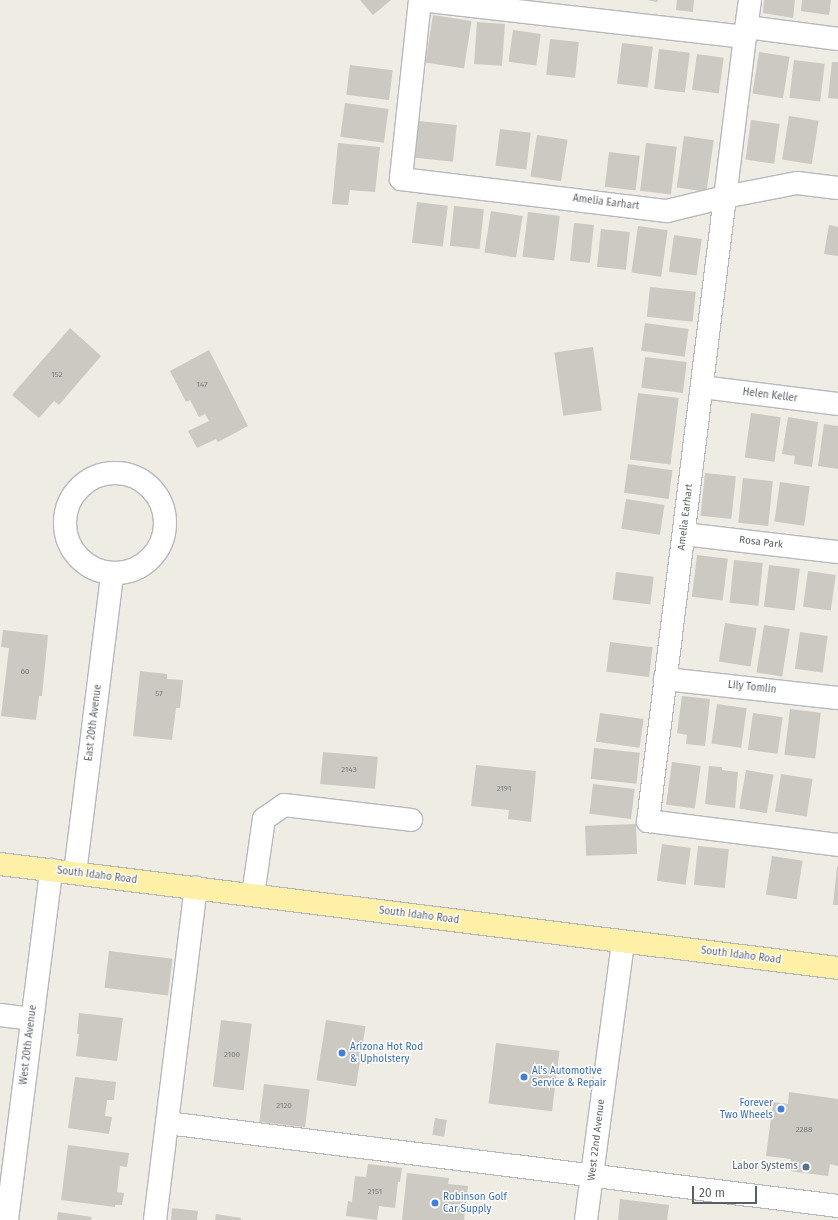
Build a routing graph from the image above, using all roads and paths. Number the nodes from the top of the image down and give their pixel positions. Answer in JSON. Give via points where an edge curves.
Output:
{"nodes":[{"id":1,"x":750,"y":0,"type":"edge"},
{"id":2,"x":746,"y":32,"type":"junction"},
{"id":3,"x":838,"y":39,"type":"edge"},
{"id":4,"x":838,"y":188,"type":"edge"},
{"id":5,"x":725,"y":197,"type":"junction"},
{"id":6,"x":702,"y":387,"type":"junction"},
{"id":7,"x":838,"y":404,"type":"edge"},
{"id":8,"x":684,"y":534,"type":"junction"},
{"id":9,"x":838,"y":552,"type":"edge"},
{"id":10,"x":112,"y":574,"type":"junction"},
{"id":11,"x":666,"y":679,"type":"junction"},
{"id":12,"x":838,"y":698,"type":"edge"},
{"id":13,"x":411,"y":820,"type":"dead end"},
{"id":14,"x":838,"y":845,"type":"edge"},
{"id":15,"x":0,"y":864,"type":"edge"},
{"id":16,"x":51,"y":870,"type":"junction"},
{"id":17,"x":76,"y":873,"type":"junction"},
{"id":18,"x":196,"y":888,"type":"junction"},
{"id":19,"x":253,"y":895,"type":"junction"},
{"id":20,"x":623,"y":942,"type":"junction"},
{"id":21,"x":838,"y":968,"type":"edge"},
{"id":22,"x":0,"y":1015,"type":"edge"},
{"id":23,"x":32,"y":1019,"type":"junction"},
{"id":24,"x":167,"y":1123,"type":"junction"},
{"id":25,"x":8,"y":1139,"type":"edge"},
{"id":26,"x":592,"y":1174,"type":"junction"},
{"id":27,"x":838,"y":1206,"type":"edge"},
{"id":28,"x":7,"y":1220,"type":"edge"},
{"id":29,"x":155,"y":1220,"type":"edge"},
{"id":30,"x":586,"y":1220,"type":"edge"}],
"edges":[{"from":1,"to":2,"type":"street"},
{"from":2,"to":3,"type":"street"},
{"from":2,"to":5,"type":"street"},
{"from":2,"to":5,"type":"street","name":"Amelia Earhart","via":[[420,0],[401,179],[667,211]]},
{"from":4,"to":5,"type":"street","via":[[797,183]]},
{"from":5,"to":6,"type":"street","name":"Amelia Earhart"},
{"from":6,"to":7,"type":"street","name":"Helen Keller"},
{"from":6,"to":8,"type":"street","name":"Amelia Earhart"},
{"from":8,"to":9,"type":"street","name":"Rosa Park"},
{"from":8,"to":11,"type":"street","name":"Amelia Earhart"},
{"from":10,"to":10,"type":"street","via":[[128,572],[151,558],[163,539],[166,523],[163,507],[155,492],[143,481],[128,474],[111,473],[95,477],[81,486],[71,499],[66,516],[66,532],[71,548],[81,561],[96,570]]},
{"from":10,"to":17,"type":"street","name":"East 20th Avenue"},
{"from":11,"to":12,"type":"street","name":"Lily Tomlin"},
{"from":11,"to":14,"type":"street","name":"Amelia Earhart","via":[[648,821]]},
{"from":13,"to":19,"type":"street","via":[[284,805],[264,819]]},
{"from":15,"to":16,"type":"main road","name":"South Idaho Road"},
{"from":16,"to":17,"type":"main road","name":"South Idaho Road"},
{"from":16,"to":23,"type":"street","name":"West 20th Avenue"},
{"from":17,"to":18,"type":"main road","name":"South Idaho Road"},
{"from":18,"to":19,"type":"main road","name":"South Idaho Road"},
{"from":18,"to":24,"type":"street"},
{"from":19,"to":20,"type":"main road","name":"South Idaho Road"},
{"from":20,"to":21,"type":"main road","name":"South Idaho Road"},
{"from":20,"to":26,"type":"street","name":"West 22nd Avenue"},
{"from":22,"to":23,"type":"street"},
{"from":23,"to":25,"type":"street","name":"West 20th Avenue"},
{"from":24,"to":26,"type":"street"},
{"from":24,"to":29,"type":"street"},
{"from":25,"to":28,"type":"street","name":"West 20th Avenue"},
{"from":26,"to":27,"type":"street"},
{"from":26,"to":30,"type":"street","name":"West 22nd Avenue"}]}
